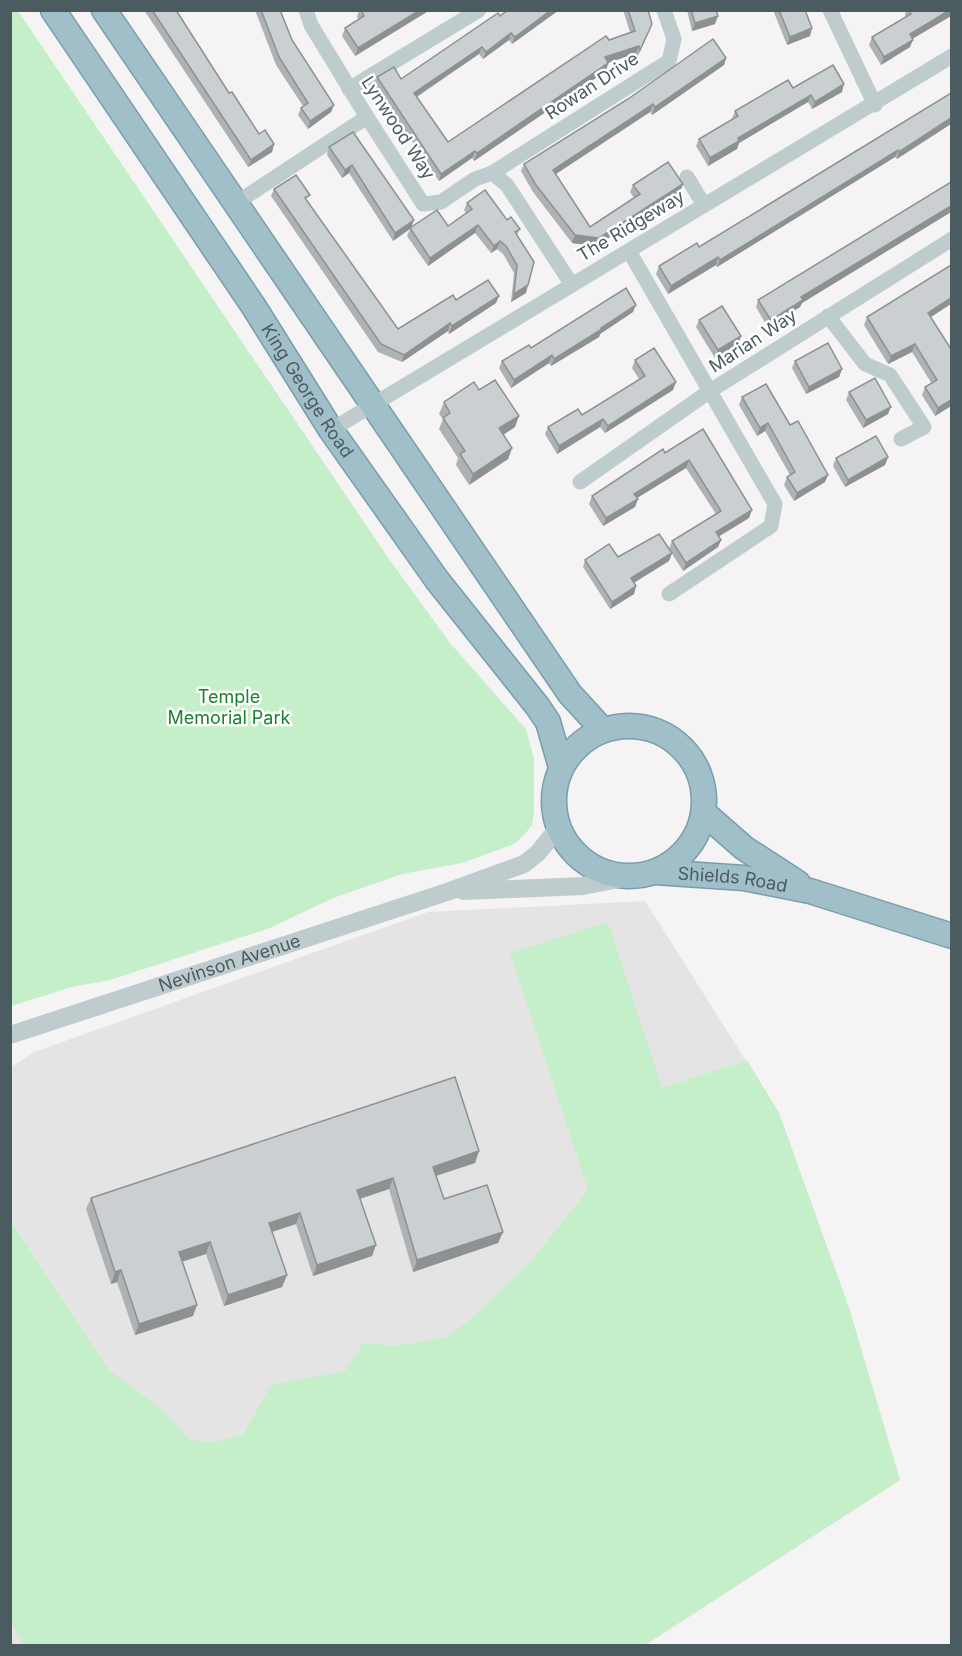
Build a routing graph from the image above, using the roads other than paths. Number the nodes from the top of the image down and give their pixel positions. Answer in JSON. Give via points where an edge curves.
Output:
{"nodes":[{"id":1,"x":53,"y":10,"type":"edge"},
{"id":2,"x":104,"y":10,"type":"edge"},
{"id":3,"x":306,"y":10,"type":"edge"},
{"id":4,"x":479,"y":10,"type":"edge"},
{"id":5,"x":664,"y":10,"type":"edge"},
{"id":6,"x":830,"y":10,"type":"edge"},
{"id":7,"x":951,"y":56,"type":"edge"},
{"id":8,"x":349,"y":89,"type":"junction"},
{"id":9,"x":875,"y":105,"type":"junction"},
{"id":10,"x":367,"y":117,"type":"junction"},
{"id":11,"x":492,"y":173,"type":"junction"},
{"id":12,"x":687,"y":177,"type":"dead end"},
{"id":13,"x":236,"y":203,"type":"junction"},
{"id":14,"x":705,"y":205,"type":"junction"},
{"id":15,"x":951,"y":239,"type":"edge"},
{"id":16,"x":629,"y":251,"type":"junction"},
{"id":17,"x":572,"y":285,"type":"junction"},
{"id":18,"x":828,"y":316,"type":"junction"},
{"id":19,"x":710,"y":392,"type":"junction"},
{"id":20,"x":372,"y":404,"type":"junction"},
{"id":21,"x":331,"y":430,"type":"junction"},
{"id":22,"x":901,"y":439,"type":"dead end"},
{"id":23,"x":580,"y":482,"type":"dead end"},
{"id":24,"x":669,"y":594,"type":"dead end"},
{"id":25,"x":603,"y":730,"type":"junction"},
{"id":26,"x":561,"y":767,"type":"junction"},
{"id":27,"x":704,"y":813,"type":"junction"},
{"id":28,"x":558,"y":828,"type":"junction"},
{"id":29,"x":655,"y":872,"type":"junction"},
{"id":30,"x":629,"y":877,"type":"junction"},
{"id":31,"x":810,"y":891,"type":"junction"},
{"id":32,"x":447,"y":892,"type":"junction"},
{"id":33,"x":951,"y":936,"type":"edge"},
{"id":34,"x":10,"y":1035,"type":"edge"}],
"edges":[{"from":1,"to":21,"type":"highway","name":"King George Road","via":[[254,307]]},
{"from":2,"to":13,"type":"highway"},
{"from":3,"to":8,"type":"street","name":"Lynwood Way"},
{"from":4,"to":8,"type":"street"},
{"from":5,"to":11,"type":"street","name":"Rowan Drive","via":[[674,39],[669,61]]},
{"from":6,"to":9,"type":"street"},
{"from":7,"to":9,"type":"street","name":"The Ridgeway"},
{"from":8,"to":10,"type":"street","name":"Lynwood Way"},
{"from":9,"to":14,"type":"street","name":"The Ridgeway"},
{"from":10,"to":11,"type":"street","name":"Lynwood Way","via":[[423,204],[441,202],[475,179]]},
{"from":10,"to":13,"type":"street"},
{"from":11,"to":17,"type":"street","via":[[507,185]]},
{"from":12,"to":14,"type":"street"},
{"from":13,"to":20,"type":"highway"},
{"from":14,"to":16,"type":"street","name":"The Ridgeway"},
{"from":15,"to":18,"type":"street","name":"Marian Way"},
{"from":16,"to":17,"type":"street","name":"The Ridgeway"},
{"from":16,"to":19,"type":"street"},
{"from":17,"to":20,"type":"street","name":"The Ridgeway"},
{"from":18,"to":19,"type":"street","name":"Marian Way"},
{"from":18,"to":22,"type":"street","via":[[865,364],[891,375],[915,411],[924,427]]},
{"from":19,"to":23,"type":"street","name":"Marian Way"},
{"from":19,"to":24,"type":"street","via":[[775,504],[771,526]]},
{"from":20,"to":21,"type":"street","name":"The Ridgeway"},
{"from":20,"to":25,"type":"highway","via":[[570,694]]},
{"from":21,"to":26,"type":"highway","name":"King George Road","via":[[437,580],[538,707],[548,722]]},
{"from":25,"to":26,"type":"highway","via":[[572,751]]},
{"from":25,"to":27,"type":"highway","via":[[637,726],[654,729],[677,742],[694,762],[703,787]]},
{"from":26,"to":28,"type":"highway","via":[[554,787],[553,808]]},
{"from":27,"to":29,"type":"highway","via":[[687,849]]},
{"from":27,"to":31,"type":"highway","name":"Shields Road","via":[[744,848]]},
{"from":28,"to":30,"type":"highway","via":[[569,848],[586,864]]},
{"from":28,"to":32,"type":"street","name":"Nevinson Avenue","via":[[524,864]]},
{"from":29,"to":30,"type":"highway"},
{"from":29,"to":31,"type":"highway","name":"Shields Road","via":[[744,878]]},
{"from":30,"to":32,"type":"street","name":"Nevinson Avenue","via":[[583,886]]},
{"from":31,"to":33,"type":"highway","name":"Shields Road"},
{"from":32,"to":34,"type":"street","name":"Nevinson Avenue"}]}
